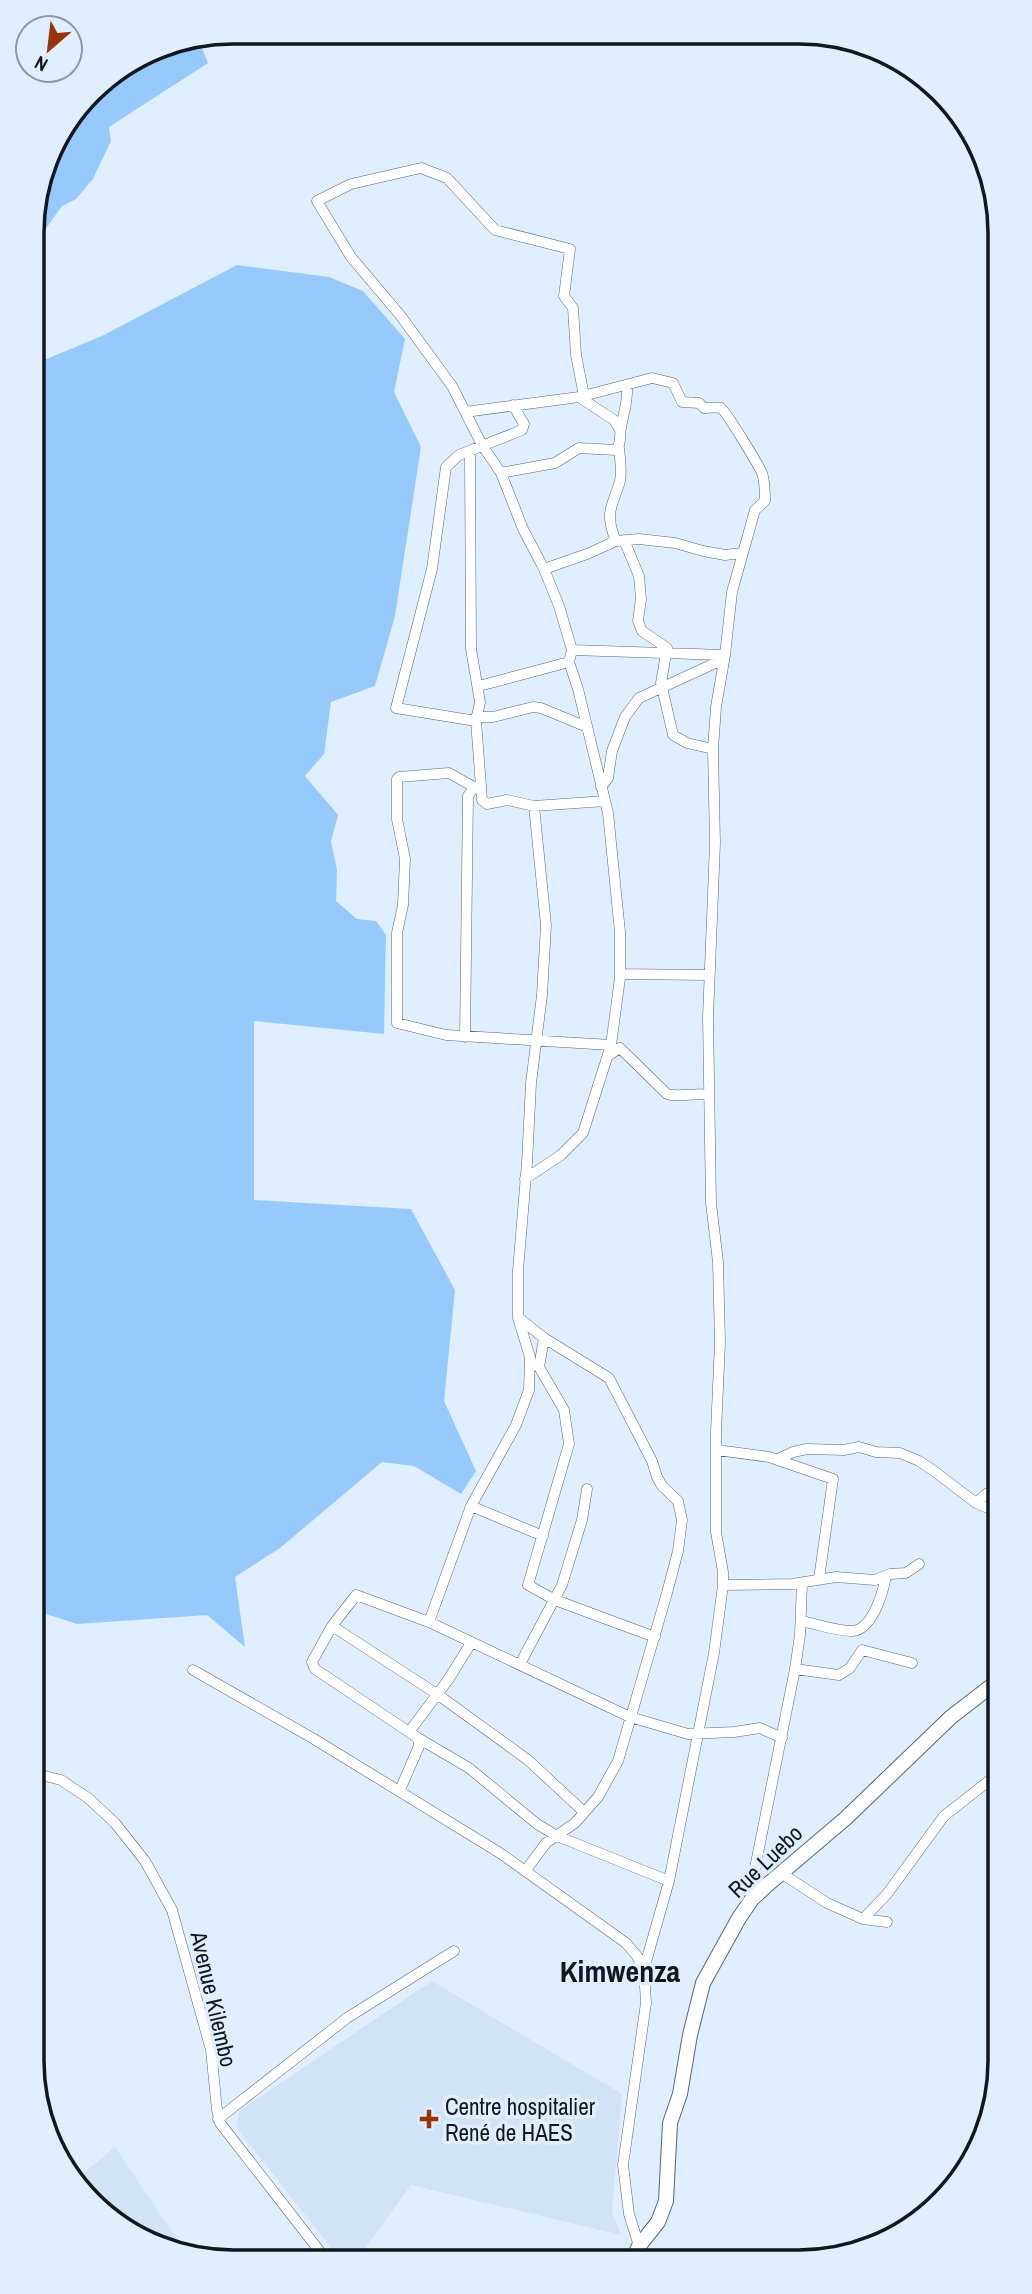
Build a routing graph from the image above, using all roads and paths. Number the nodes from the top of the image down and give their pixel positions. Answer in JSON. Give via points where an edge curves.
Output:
{"nodes":[{"id":1,"x":627,"y":385,"type":"junction"},
{"id":2,"x":582,"y":396,"type":"junction"},
{"id":3,"x":513,"y":405,"type":"junction"},
{"id":4,"x":465,"y":412,"type":"junction"},
{"id":5,"x":620,"y":430,"type":"junction"},
{"id":6,"x":482,"y":445,"type":"junction"},
{"id":7,"x":619,"y":448,"type":"junction"},
{"id":8,"x":470,"y":452,"type":"junction"},
{"id":9,"x":501,"y":473,"type":"junction"},
{"id":10,"x":620,"y":540,"type":"junction"},
{"id":11,"x":742,"y":553,"type":"junction"},
{"id":12,"x":544,"y":569,"type":"junction"},
{"id":13,"x":572,"y":650,"type":"junction"},
{"id":14,"x":667,"y":652,"type":"junction"},
{"id":15,"x":725,"y":657,"type":"junction"},
{"id":16,"x":569,"y":662,"type":"junction"},
{"id":17,"x":479,"y":686,"type":"junction"},
{"id":18,"x":662,"y":688,"type":"junction"},
{"id":19,"x":476,"y":719,"type":"junction"},
{"id":20,"x":587,"y":727,"type":"junction"},
{"id":21,"x":713,"y":749,"type":"junction"},
{"id":22,"x":601,"y":787,"type":"junction"},
{"id":23,"x":477,"y":789,"type":"junction"},
{"id":24,"x":605,"y":801,"type":"junction"},
{"id":25,"x":534,"y":806,"type":"junction"},
{"id":26,"x":620,"y":974,"type":"junction"},
{"id":27,"x":708,"y":975,"type":"junction"},
{"id":28,"x":465,"y":1037,"type":"junction"},
{"id":29,"x":536,"y":1041,"type":"junction"},
{"id":30,"x":611,"y":1045,"type":"junction"},
{"id":31,"x":608,"y":1056,"type":"junction"},
{"id":32,"x":709,"y":1094,"type":"junction"},
{"id":33,"x":525,"y":1179,"type":"junction"},
{"id":34,"x":518,"y":1318,"type":"junction"},
{"id":35,"x":544,"y":1338,"type":"junction"},
{"id":36,"x":807,"y":1449,"type":"junction"},
{"id":37,"x":717,"y":1450,"type":"junction"},
{"id":38,"x":778,"y":1459,"type":"junction"},
{"id":39,"x":816,"y":1471,"type":"junction"},
{"id":40,"x":587,"y":1489,"type":"dead end"},
{"id":41,"x":988,"y":1493,"type":"edge"},
{"id":42,"x":976,"y":1503,"type":"junction"},
{"id":43,"x":471,"y":1506,"type":"junction"},
{"id":44,"x":988,"y":1508,"type":"edge"},
{"id":45,"x":543,"y":1536,"type":"junction"},
{"id":46,"x":919,"y":1564,"type":"dead end"},
{"id":47,"x":886,"y":1576,"type":"junction"},
{"id":48,"x":819,"y":1579,"type":"junction"},
{"id":49,"x":802,"y":1583,"type":"junction"},
{"id":50,"x":723,"y":1585,"type":"junction"},
{"id":51,"x":555,"y":1600,"type":"junction"},
{"id":52,"x":429,"y":1622,"type":"junction"},
{"id":53,"x":801,"y":1622,"type":"junction"},
{"id":54,"x":332,"y":1626,"type":"junction"},
{"id":55,"x":655,"y":1637,"type":"junction"},
{"id":56,"x":471,"y":1643,"type":"junction"},
{"id":57,"x":912,"y":1663,"type":"dead end"},
{"id":58,"x":520,"y":1664,"type":"junction"},
{"id":59,"x":795,"y":1669,"type":"junction"},
{"id":60,"x":192,"y":1670,"type":"dead end"},
{"id":61,"x":988,"y":1689,"type":"edge"},
{"id":62,"x":985,"y":1691,"type":"junction"},
{"id":63,"x":988,"y":1693,"type":"edge"},
{"id":64,"x":437,"y":1694,"type":"junction"},
{"id":65,"x":630,"y":1717,"type":"junction"},
{"id":66,"x":698,"y":1733,"type":"junction"},
{"id":67,"x":414,"y":1735,"type":"junction"},
{"id":68,"x":782,"y":1738,"type":"junction"},
{"id":69,"x":44,"y":1776,"type":"edge"},
{"id":70,"x":988,"y":1782,"type":"edge"},
{"id":71,"x":400,"y":1790,"type":"junction"},
{"id":72,"x":584,"y":1812,"type":"junction"},
{"id":73,"x":575,"y":1823,"type":"junction"},
{"id":74,"x":557,"y":1836,"type":"junction"},
{"id":75,"x":575,"y":1843,"type":"junction"},
{"id":76,"x":526,"y":1870,"type":"junction"},
{"id":77,"x":781,"y":1873,"type":"junction"},
{"id":78,"x":669,"y":1881,"type":"junction"},
{"id":79,"x":752,"y":1899,"type":"junction"},
{"id":80,"x":863,"y":1919,"type":"junction"},
{"id":81,"x":887,"y":1922,"type":"dead end"},
{"id":82,"x":454,"y":1951,"type":"dead end"},
{"id":83,"x":644,"y":1969,"type":"junction"},
{"id":84,"x":218,"y":2119,"type":"junction"},
{"id":85,"x":319,"y":2250,"type":"edge"},
{"id":86,"x":637,"y":2250,"type":"edge"},
{"id":87,"x":638,"y":2250,"type":"edge"}],
"edges":[{"from":1,"to":2,"type":"street"},
{"from":1,"to":5,"type":"street"},
{"from":1,"to":11,"type":"street","via":[[652,378],[671,382],[682,402],[726,411],[763,476],[765,501],[755,510]]},
{"from":2,"to":3,"type":"street"},
{"from":2,"to":4,"type":"street","via":[[573,308],[564,296],[570,249],[495,230],[447,178],[421,169],[351,184],[317,201],[351,257],[426,348]]},
{"from":2,"to":5,"type":"street"},
{"from":3,"to":4,"type":"street"},
{"from":3,"to":6,"type":"street","via":[[524,427]]},
{"from":4,"to":6,"type":"street"},
{"from":5,"to":7,"type":"street"},
{"from":6,"to":8,"type":"street"},
{"from":6,"to":9,"type":"street"},
{"from":7,"to":9,"type":"street","via":[[579,448],[555,463]]},
{"from":7,"to":10,"type":"street","via":[[621,479],[608,512],[610,526]]},
{"from":8,"to":17,"type":"street","via":[[471,649]]},
{"from":8,"to":19,"type":"street","via":[[446,467],[432,569],[396,708]]},
{"from":9,"to":12,"type":"street"},
{"from":10,"to":11,"type":"street","via":[[685,545],[725,555]]},
{"from":10,"to":12,"type":"street"},
{"from":10,"to":14,"type":"street","via":[[639,576],[642,631],[663,644]]},
{"from":11,"to":15,"type":"street","via":[[732,592]]},
{"from":12,"to":13,"type":"street"},
{"from":13,"to":14,"type":"street"},
{"from":13,"to":16,"type":"street"},
{"from":14,"to":15,"type":"street"},
{"from":14,"to":18,"type":"street"},
{"from":15,"to":18,"type":"street"},
{"from":15,"to":21,"type":"street"},
{"from":16,"to":17,"type":"street"},
{"from":16,"to":20,"type":"street"},
{"from":17,"to":19,"type":"street"},
{"from":18,"to":21,"type":"street","via":[[677,740]]},
{"from":18,"to":22,"type":"street","via":[[639,698],[625,717],[608,778]]},
{"from":19,"to":20,"type":"street","via":[[533,707]]},
{"from":19,"to":23,"type":"street"},
{"from":20,"to":22,"type":"street"},
{"from":21,"to":27,"type":"street","via":[[716,843]]},
{"from":22,"to":24,"type":"street"},
{"from":23,"to":25,"type":"street","via":[[483,803],[507,800]]},
{"from":23,"to":28,"type":"street","via":[[468,796]]},
{"from":23,"to":28,"type":"street","via":[[449,773],[397,779],[397,819],[405,859],[397,933],[397,1023]]},
{"from":24,"to":25,"type":"street"},
{"from":24,"to":26,"type":"street","via":[[615,874]]},
{"from":25,"to":29,"type":"street","via":[[546,925]]},
{"from":26,"to":27,"type":"street"},
{"from":26,"to":30,"type":"street"},
{"from":27,"to":32,"type":"street"},
{"from":28,"to":29,"type":"street"},
{"from":29,"to":30,"type":"street"},
{"from":29,"to":33,"type":"street"},
{"from":30,"to":31,"type":"street"},
{"from":31,"to":32,"type":"street","via":[[620,1048],[667,1094]]},
{"from":31,"to":33,"type":"street","via":[[583,1133],[561,1155]]},
{"from":32,"to":37,"type":"street","via":[[720,1342]]},
{"from":33,"to":34,"type":"street"},
{"from":34,"to":35,"type":"street"},
{"from":34,"to":43,"type":"street","via":[[530,1357],[529,1390],[516,1424]]},
{"from":35,"to":45,"type":"street","via":[[539,1367],[564,1410],[569,1444]]},
{"from":35,"to":55,"type":"street","via":[[609,1378],[662,1486],[678,1501],[678,1551]]},
{"from":36,"to":38,"type":"street"},
{"from":36,"to":39,"type":"street","via":[[806,1459]]},
{"from":36,"to":42,"type":"street","via":[[859,1447],[900,1453],[934,1471]]},
{"from":37,"to":38,"type":"street"},
{"from":37,"to":50,"type":"street","via":[[716,1532]]},
{"from":38,"to":39,"type":"street"},
{"from":39,"to":48,"type":"street","via":[[835,1482]]},
{"from":40,"to":51,"type":"street","via":[[579,1530]]},
{"from":41,"to":42,"type":"street"},
{"from":42,"to":44,"type":"street"},
{"from":43,"to":45,"type":"street"},
{"from":43,"to":52,"type":"street"},
{"from":45,"to":51,"type":"street","via":[[528,1585]]},
{"from":46,"to":47,"type":"street","via":[[905,1573]]},
{"from":47,"to":48,"type":"street","via":[[875,1580]]},
{"from":47,"to":53,"type":"street","via":[[875,1611],[861,1628],[850,1631]]},
{"from":48,"to":49,"type":"street"},
{"from":49,"to":50,"type":"street"},
{"from":49,"to":53,"type":"street"},
{"from":50,"to":66,"type":"street"},
{"from":51,"to":55,"type":"street"},
{"from":51,"to":58,"type":"street"},
{"from":52,"to":54,"type":"street","via":[[356,1595]]},
{"from":52,"to":56,"type":"street"},
{"from":53,"to":59,"type":"street"},
{"from":54,"to":64,"type":"street"},
{"from":54,"to":67,"type":"street","via":[[312,1666]]},
{"from":55,"to":65,"type":"street"},
{"from":56,"to":58,"type":"street"},
{"from":56,"to":64,"type":"street"},
{"from":57,"to":59,"type":"street","via":[[862,1650],[839,1675]]},
{"from":58,"to":65,"type":"street"},
{"from":59,"to":68,"type":"street"},
{"from":60,"to":71,"type":"street"},
{"from":61,"to":62,"type":"street","name":"Rue Luebo"},
{"from":62,"to":63,"type":"street"},
{"from":62,"to":77,"type":"street","name":"Rue Luebo"},
{"from":64,"to":67,"type":"street"},
{"from":64,"to":72,"type":"street","via":[[528,1760]]},
{"from":65,"to":66,"type":"street"},
{"from":65,"to":72,"type":"street","via":[[618,1761],[603,1790]]},
{"from":66,"to":68,"type":"street","via":[[760,1728]]},
{"from":66,"to":78,"type":"street"},
{"from":67,"to":71,"type":"street","via":[[419,1746]]},
{"from":67,"to":74,"type":"street","via":[[469,1768],[520,1812]]},
{"from":68,"to":79,"type":"street"},
{"from":69,"to":84,"type":"street","name":"Avenue Kilembo","via":[[61,1780],[115,1823],[145,1861],[172,1910],[211,2050]]},
{"from":70,"to":80,"type":"street","via":[[944,1816]]},
{"from":71,"to":76,"type":"street"},
{"from":72,"to":73,"type":"street"},
{"from":73,"to":74,"type":"street"},
{"from":73,"to":75,"type":"street"},
{"from":74,"to":75,"type":"street"},
{"from":74,"to":76,"type":"street"},
{"from":75,"to":78,"type":"street"},
{"from":76,"to":83,"type":"street","via":[[626,1943]]},
{"from":77,"to":79,"type":"street","name":"Rue Luebo"},
{"from":77,"to":80,"type":"street"},
{"from":78,"to":83,"type":"street"},
{"from":79,"to":87,"type":"street","name":"Rue Luebo","via":[[703,1983],[670,2123],[666,2201],[658,2222]]},
{"from":80,"to":81,"type":"street"},
{"from":82,"to":84,"type":"street","via":[[347,2018]]},
{"from":83,"to":86,"type":"street","via":[[646,2003],[623,2165]]},
{"from":84,"to":85,"type":"street"}]}
